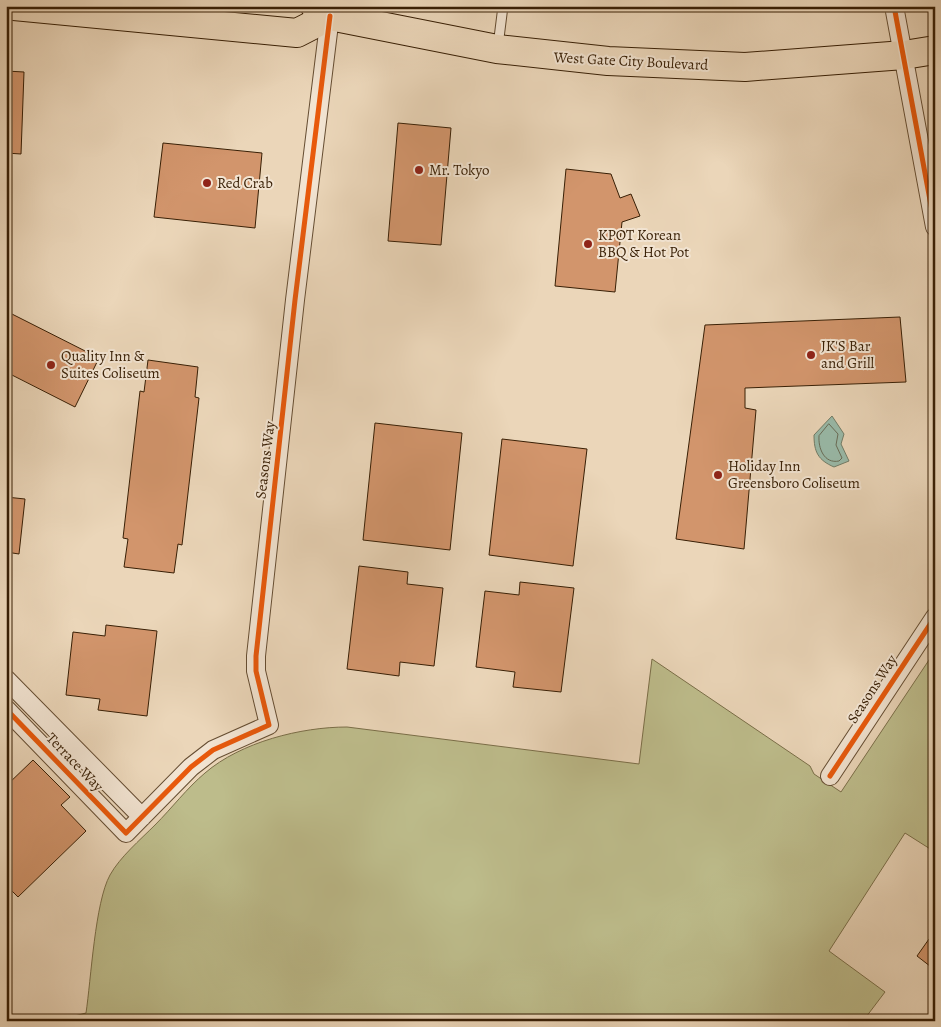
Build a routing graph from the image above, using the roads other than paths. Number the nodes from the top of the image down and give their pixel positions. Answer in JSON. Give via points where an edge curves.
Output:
{"nodes":[{"id":1,"x":14,"y":6,"type":"edge"},
{"id":2,"x":503,"y":6,"type":"edge"},
{"id":3,"x":894,"y":6,"type":"edge"},
{"id":4,"x":323,"y":11,"type":"edge"},
{"id":5,"x":497,"y":49,"type":"junction"},
{"id":6,"x":935,"y":50,"type":"edge"},
{"id":7,"x":904,"y":55,"type":"junction"},
{"id":8,"x":935,"y":227,"type":"edge"},
{"id":9,"x":935,"y":617,"type":"edge"},
{"id":10,"x":6,"y":678,"type":"edge"},
{"id":11,"x":6,"y":709,"type":"edge"},
{"id":12,"x":830,"y":776,"type":"dead end"},
{"id":13,"x":142,"y":817,"type":"junction"},
{"id":14,"x":126,"y":833,"type":"joint"}],
"edges":[{"from":1,"to":4,"type":"main road","via":[[297,33]]},
{"from":2,"to":5,"type":"lane"},
{"from":3,"to":7,"type":"street"},
{"from":4,"to":5,"type":"main road","name":"West Gate City Boulevard"},
{"from":4,"to":13,"type":"street","name":"Seasons Way","via":[[256,656],[256,671],[269,725],[212,750]]},
{"from":5,"to":7,"type":"main road","name":"West Gate City Boulevard","via":[[599,60],[745,67]]},
{"from":6,"to":7,"type":"main road","name":"West Gate City Boulevard"},
{"from":7,"to":8,"type":"street"},
{"from":9,"to":12,"type":"street","name":"Seasons Way"},
{"from":10,"to":13,"type":"street","name":"Terrace Way"},
{"from":11,"to":14,"type":"street","name":"Terrace Way"},
{"from":13,"to":14,"type":"street","name":"Seasons Way"}]}
